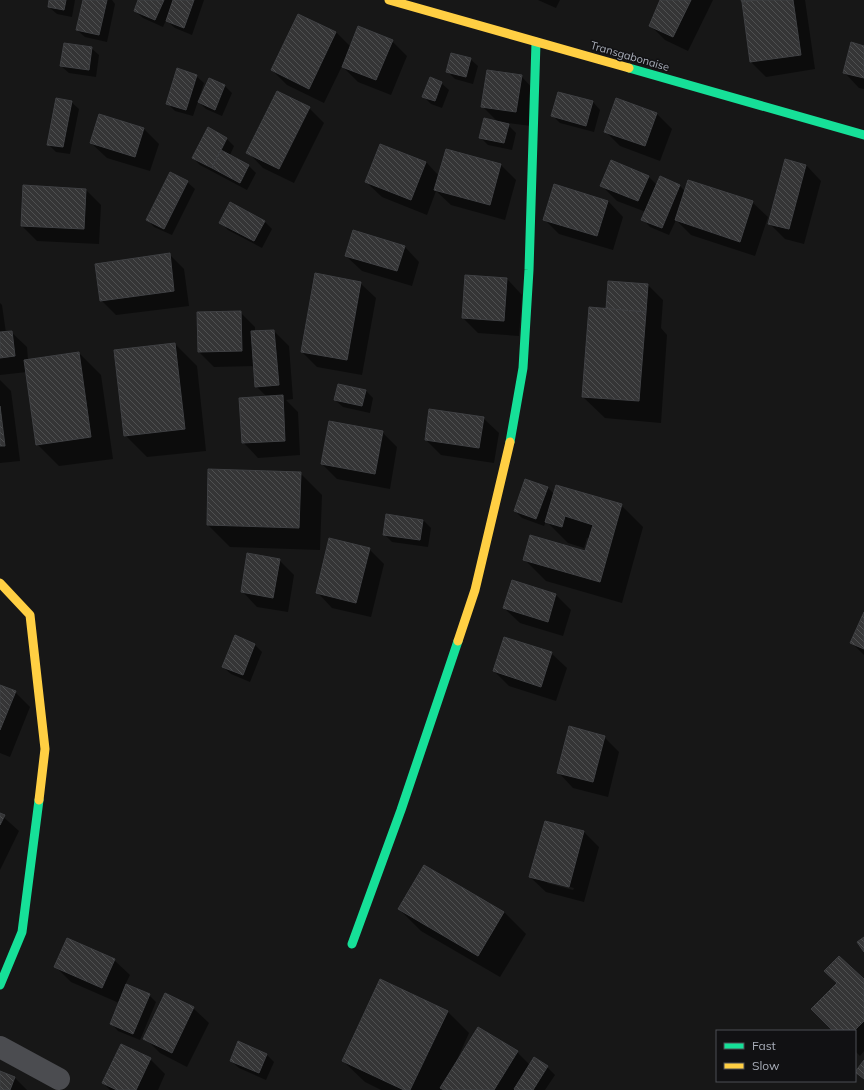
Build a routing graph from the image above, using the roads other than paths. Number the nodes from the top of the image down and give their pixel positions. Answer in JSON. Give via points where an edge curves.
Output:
{"nodes":[{"id":1,"x":389,"y":0,"type":"edge"},
{"id":2,"x":536,"y":42,"type":"junction"},
{"id":3,"x":864,"y":135,"type":"edge"},
{"id":4,"x":0,"y":583,"type":"edge"},
{"id":5,"x":352,"y":944,"type":"dead end"},
{"id":6,"x":0,"y":985,"type":"edge"},
{"id":7,"x":0,"y":1047,"type":"edge"},
{"id":8,"x":59,"y":1079,"type":"dead end"}],
"edges":[{"from":1,"to":2,"type":"main road","name":"Transgabonaise"},
{"from":2,"to":3,"type":"main road","name":"Transgabonaise"},
{"from":2,"to":5,"type":"main road","via":[[529,270],[523,368],[510,443],[475,590],[401,810]]},
{"from":4,"to":6,"type":"main road","via":[[30,615],[45,749],[22,932]]},
{"from":7,"to":8,"type":"street"}]}
